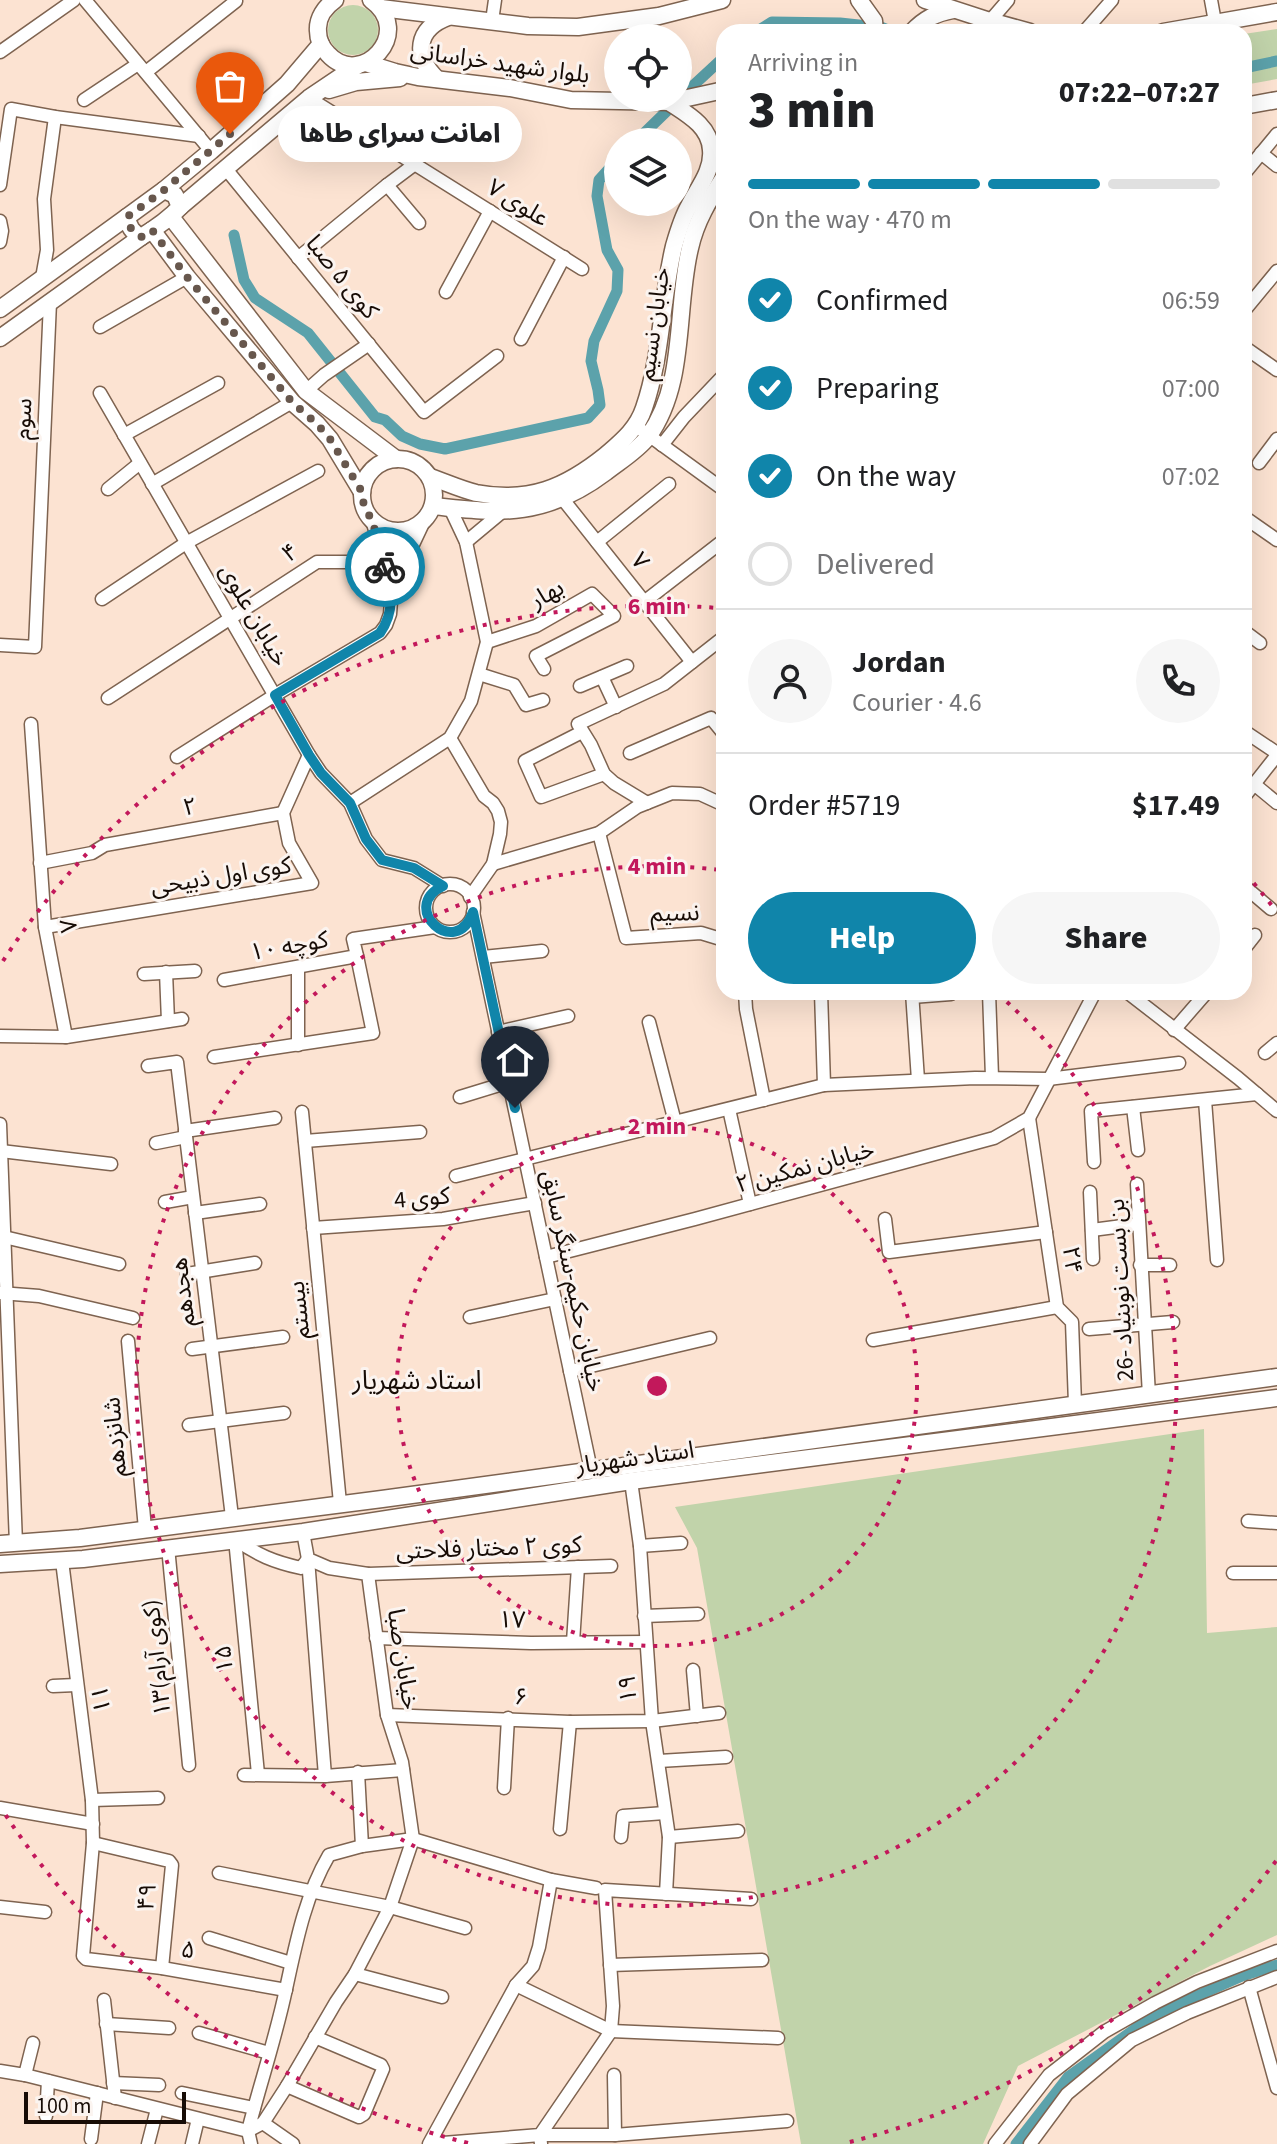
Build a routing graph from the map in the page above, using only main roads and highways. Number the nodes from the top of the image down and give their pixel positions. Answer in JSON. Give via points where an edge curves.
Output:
{"nodes":[{"id":1,"x":309,"y":0,"type":"edge"},
{"id":2,"x":335,"y":0,"type":"edge"},
{"id":3,"x":722,"y":0,"type":"edge"},
{"id":4,"x":859,"y":0,"type":"edge"},
{"id":5,"x":925,"y":0,"type":"edge"},
{"id":6,"x":376,"y":4,"type":"edge"},
{"id":7,"x":683,"y":5,"type":"edge"},
{"id":8,"x":953,"y":10,"type":"junction"},
{"id":9,"x":1277,"y":12,"type":"edge"},
{"id":10,"x":450,"y":16,"type":"junction"},
{"id":11,"x":320,"y":17,"type":"junction"},
{"id":12,"x":874,"y":24,"type":"edge"},
{"id":13,"x":920,"y":24,"type":"edge"},
{"id":14,"x":1001,"y":24,"type":"edge"},
{"id":15,"x":1205,"y":24,"type":"edge"},
{"id":16,"x":321,"y":44,"type":"junction"},
{"id":17,"x":362,"y":64,"type":"junction"},
{"id":18,"x":418,"y":77,"type":"junction"},
{"id":19,"x":437,"y":79,"type":"junction"},
{"id":20,"x":716,"y":92,"type":"edge"},
{"id":21,"x":692,"y":97,"type":"edge"},
{"id":22,"x":309,"y":98,"type":"junction"},
{"id":23,"x":1277,"y":100,"type":"edge"},
{"id":24,"x":604,"y":101,"type":"edge"},
{"id":25,"x":1252,"y":105,"type":"edge"},
{"id":26,"x":683,"y":112,"type":"edge"},
{"id":27,"x":716,"y":175,"type":"edge"},
{"id":28,"x":164,"y":190,"type":"junction"},
{"id":29,"x":175,"y":212,"type":"junction"},
{"id":30,"x":127,"y":217,"type":"junction"},
{"id":31,"x":146,"y":234,"type":"junction"},
{"id":32,"x":0,"y":309,"type":"edge"},
{"id":33,"x":0,"y":338,"type":"edge"},
{"id":34,"x":396,"y":459,"type":"junction"},
{"id":35,"x":430,"y":477,"type":"junction"},
{"id":36,"x":362,"y":492,"type":"junction"},
{"id":37,"x":558,"y":493,"type":"junction"},
{"id":38,"x":436,"y":511,"type":"junction"},
{"id":39,"x":1277,"y":1377,"type":"edge"},
{"id":40,"x":1277,"y":1398,"type":"edge"},
{"id":41,"x":775,"y":1445,"type":"junction"},
{"id":42,"x":743,"y":1449,"type":"junction"},
{"id":43,"x":777,"y":1463,"type":"junction"},
{"id":44,"x":746,"y":1467,"type":"junction"},
{"id":45,"x":8,"y":1544,"type":"edge"},
{"id":46,"x":0,"y":1564,"type":"edge"}],
"edges":[{"from":1,"to":11,"type":"main road"},
{"from":2,"to":11,"type":"main road"},
{"from":3,"to":7,"type":"main road","name":"بلوار شهید خراسانی"},
{"from":4,"to":12,"type":"main road"},
{"from":5,"to":8,"type":"main road"},
{"from":6,"to":10,"type":"main road","name":"بلوار شهید خراسانی"},
{"from":6,"to":17,"type":"main road","via":[[388,25],[386,43]]},
{"from":7,"to":10,"type":"main road","name":"بلوار شهید خراسانی","via":[[659,16],[578,27]]},
{"from":8,"to":13,"type":"main road"},
{"from":8,"to":14,"type":"main road"},
{"from":9,"to":15,"type":"main road"},
{"from":10,"to":19,"type":"main road","via":[[427,30],[421,43],[427,69]]},
{"from":11,"to":16,"type":"main road"},
{"from":16,"to":17,"type":"main road","name":"بلوار شهید خراسانی","via":[[332,58]]},
{"from":16,"to":28,"type":"main road","via":[[287,84]]},
{"from":17,"to":18,"type":"main road","name":"بلوار شهید خراسانی"},
{"from":17,"to":22,"type":"main road"},
{"from":18,"to":19,"type":"main road","name":"بلوار شهید خراسانی"},
{"from":18,"to":22,"type":"main road","via":[[356,82]]},
{"from":19,"to":24,"type":"main road","name":"بلوار شهید خراسانی"},
{"from":20,"to":21,"type":"main road","name":"بلوار شهید خراسانی"},
{"from":22,"to":29,"type":"main road"},
{"from":23,"to":25,"type":"main road"},
{"from":26,"to":27,"type":"main road","via":[[708,137]]},
{"from":27,"to":37,"type":"main road","name":"خیابان نسیم","via":[[693,236],[665,406],[637,448],[596,480]]},
{"from":28,"to":29,"type":"main road","via":[[175,195]]},
{"from":28,"to":30,"type":"main road"},
{"from":29,"to":31,"type":"main road"},
{"from":29,"to":34,"type":"main road","via":[[306,391]]},
{"from":30,"to":31,"type":"main road","via":[[130,229]]},
{"from":30,"to":32,"type":"main road"},
{"from":31,"to":33,"type":"main road"},
{"from":31,"to":36,"type":"main road","via":[[330,439]]},
{"from":34,"to":35,"type":"main road","via":[[421,467]]},
{"from":34,"to":36,"type":"main road","via":[[373,469]]},
{"from":35,"to":37,"type":"main road","name":"خیابان نسیم","via":[[475,492]]},
{"from":35,"to":38,"type":"main road"},
{"from":36,"to":38,"type":"main road","via":[[364,507],[384,529],[413,528]]},
{"from":37,"to":38,"type":"main road","name":"خیابان نسیم","via":[[540,506],[502,512]]},
{"from":39,"to":41,"type":"main road","name":"استاد شهریار"},
{"from":40,"to":43,"type":"main road","name":"استاد شهریار"},
{"from":41,"to":42,"type":"main road","name":"استاد شهریار"},
{"from":41,"to":43,"type":"main road"},
{"from":42,"to":44,"type":"main road"},
{"from":42,"to":45,"type":"main road","name":"استاد شهریار"},
{"from":43,"to":44,"type":"main road","name":"استاد شهریار"},
{"from":44,"to":46,"type":"main road","name":"استاد شهریار","via":[[303,1532]]}]}
